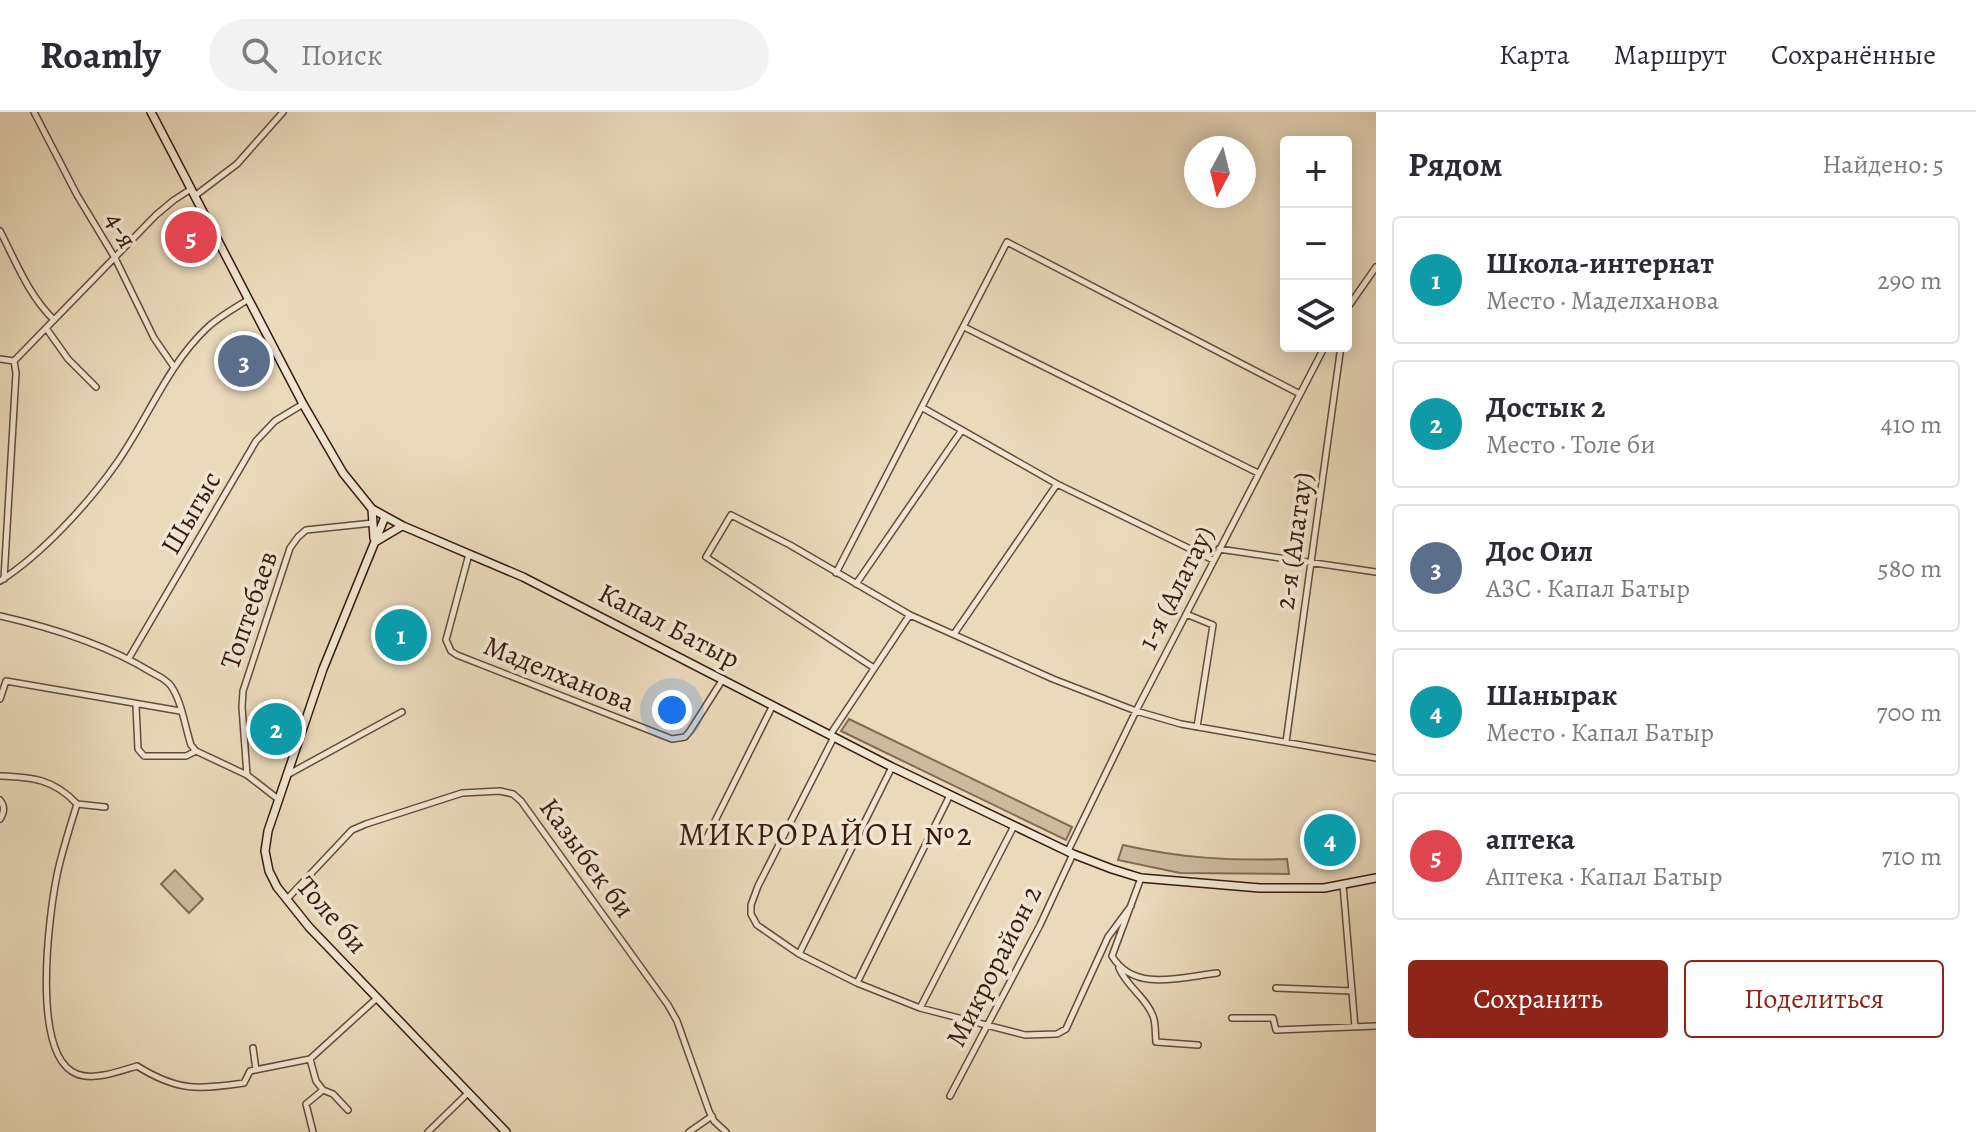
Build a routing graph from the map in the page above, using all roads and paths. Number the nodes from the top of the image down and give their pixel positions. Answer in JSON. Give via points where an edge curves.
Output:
{"nodes":[{"id":1,"x":34,"y":112,"type":"edge"},
{"id":2,"x":151,"y":112,"type":"edge"},
{"id":3,"x":283,"y":112,"type":"edge"},
{"id":4,"x":194,"y":192,"type":"junction"},
{"id":5,"x":0,"y":231,"type":"edge"},
{"id":6,"x":115,"y":258,"type":"junction"},
{"id":7,"x":1376,"y":267,"type":"edge"},
{"id":8,"x":249,"y":298,"type":"junction"},
{"id":9,"x":1352,"y":301,"type":"edge"},
{"id":10,"x":54,"y":320,"type":"junction"},
{"id":11,"x":964,"y":327,"type":"junction"},
{"id":12,"x":46,"y":328,"type":"junction"},
{"id":13,"x":1322,"y":352,"type":"edge"},
{"id":14,"x":1340,"y":352,"type":"edge"},
{"id":15,"x":0,"y":359,"type":"edge"},
{"id":16,"x":14,"y":361,"type":"junction"},
{"id":17,"x":174,"y":367,"type":"junction"},
{"id":18,"x":96,"y":387,"type":"dead end"},
{"id":19,"x":1300,"y":394,"type":"junction"},
{"id":20,"x":303,"y":404,"type":"junction"},
{"id":21,"x":923,"y":408,"type":"junction"},
{"id":22,"x":962,"y":430,"type":"junction"},
{"id":23,"x":1258,"y":473,"type":"junction"},
{"id":24,"x":1057,"y":484,"type":"junction"},
{"id":25,"x":372,"y":509,"type":"junction"},
{"id":26,"x":385,"y":517,"type":"junction"},
{"id":27,"x":373,"y":523,"type":"junction"},
{"id":28,"x":403,"y":526,"type":"junction"},
{"id":29,"x":374,"y":544,"type":"junction"},
{"id":30,"x":1219,"y":549,"type":"junction"},
{"id":31,"x":470,"y":553,"type":"junction"},
{"id":32,"x":1213,"y":560,"type":"junction"},
{"id":33,"x":1311,"y":563,"type":"junction"},
{"id":34,"x":1376,"y":572,"type":"edge"},
{"id":35,"x":836,"y":573,"type":"junction"},
{"id":36,"x":2,"y":580,"type":"edge"},
{"id":37,"x":856,"y":585,"type":"junction"},
{"id":38,"x":1186,"y":614,"type":"junction"},
{"id":39,"x":910,"y":615,"type":"junction"},
{"id":40,"x":0,"y":616,"type":"edge"},
{"id":41,"x":954,"y":634,"type":"junction"},
{"id":42,"x":129,"y":658,"type":"junction"},
{"id":43,"x":874,"y":668,"type":"junction"},
{"id":44,"x":723,"y":679,"type":"junction"},
{"id":45,"x":0,"y":699,"type":"edge"},
{"id":46,"x":773,"y":705,"type":"junction"},
{"id":47,"x":136,"y":706,"type":"junction"},
{"id":48,"x":180,"y":711,"type":"junction"},
{"id":49,"x":1136,"y":711,"type":"junction"},
{"id":50,"x":402,"y":712,"type":"dead end"},
{"id":51,"x":1197,"y":727,"type":"junction"},
{"id":52,"x":832,"y":736,"type":"junction"},
{"id":53,"x":1286,"y":742,"type":"junction"},
{"id":54,"x":196,"y":751,"type":"junction"},
{"id":55,"x":1376,"y":758,"type":"edge"},
{"id":56,"x":892,"y":767,"type":"junction"},
{"id":57,"x":247,"y":775,"type":"junction"},
{"id":58,"x":286,"y":775,"type":"junction"},
{"id":59,"x":0,"y":776,"type":"edge"},
{"id":60,"x":950,"y":795,"type":"junction"},
{"id":61,"x":278,"y":799,"type":"junction"},
{"id":62,"x":0,"y":800,"type":"edge"},
{"id":63,"x":77,"y":804,"type":"junction"},
{"id":64,"x":105,"y":807,"type":"dead end"},
{"id":65,"x":0,"y":819,"type":"edge"},
{"id":66,"x":1014,"y":826,"type":"junction"},
{"id":67,"x":705,"y":841,"type":"dead end"},
{"id":68,"x":1070,"y":852,"type":"junction"},
{"id":69,"x":1141,"y":878,"type":"junction"},
{"id":70,"x":1376,"y":878,"type":"edge"},
{"id":71,"x":1343,"y":885,"type":"junction"},
{"id":72,"x":288,"y":898,"type":"junction"},
{"id":73,"x":1131,"y":906,"type":"junction"},
{"id":74,"x":799,"y":954,"type":"junction"},
{"id":75,"x":1118,"y":967,"type":"junction"},
{"id":76,"x":1217,"y":973,"type":"dead end"},
{"id":77,"x":857,"y":983,"type":"junction"},
{"id":78,"x":1276,"y":988,"type":"dead end"},
{"id":79,"x":1352,"y":991,"type":"junction"},
{"id":80,"x":377,"y":998,"type":"junction"},
{"id":81,"x":920,"y":1008,"type":"junction"},
{"id":82,"x":1232,"y":1018,"type":"dead end"},
{"id":83,"x":988,"y":1024,"type":"junction"},
{"id":84,"x":1376,"y":1026,"type":"edge"},
{"id":85,"x":1355,"y":1027,"type":"junction"},
{"id":86,"x":1198,"y":1045,"type":"dead end"},
{"id":87,"x":253,"y":1048,"type":"dead end"},
{"id":88,"x":310,"y":1059,"type":"junction"},
{"id":89,"x":256,"y":1070,"type":"junction"},
{"id":90,"x":323,"y":1090,"type":"junction"},
{"id":91,"x":468,"y":1093,"type":"junction"},
{"id":92,"x":950,"y":1096,"type":"dead end"},
{"id":93,"x":348,"y":1110,"type":"dead end"},
{"id":94,"x":712,"y":1116,"type":"junction"},
{"id":95,"x":313,"y":1132,"type":"edge"},
{"id":96,"x":428,"y":1132,"type":"edge"},
{"id":97,"x":506,"y":1132,"type":"edge"},
{"id":98,"x":689,"y":1132,"type":"edge"},
{"id":99,"x":726,"y":1132,"type":"edge"}],
"edges":[{"from":1,"to":6,"type":"street","name":"4-я"},
{"from":2,"to":4,"type":"main road","name":"Капал Батыр"},
{"from":3,"to":4,"type":"street","via":[[237,164]]},
{"from":4,"to":6,"type":"street","via":[[156,215]]},
{"from":4,"to":8,"type":"main road","name":"Капал Батыр"},
{"from":5,"to":10,"type":"street","via":[[28,285]]},
{"from":6,"to":10,"type":"street"},
{"from":6,"to":17,"type":"street","name":"4-я"},
{"from":7,"to":9,"type":"street"},
{"from":8,"to":17,"type":"street","via":[[209,327]]},
{"from":8,"to":20,"type":"main road","name":"Капал Батыр"},
{"from":10,"to":12,"type":"street"},
{"from":11,"to":19,"type":"street","via":[[1007,242]]},
{"from":11,"to":21,"type":"street"},
{"from":11,"to":23,"type":"street"},
{"from":12,"to":16,"type":"street"},
{"from":12,"to":18,"type":"street"},
{"from":13,"to":19,"type":"street","name":"1-я (Алатау)"},
{"from":14,"to":33,"type":"street","name":"2-я (Алатау)"},
{"from":15,"to":16,"type":"street"},
{"from":16,"to":36,"type":"street"},
{"from":17,"to":36,"type":"street","via":[[102,481],[45,545]]},
{"from":19,"to":23,"type":"street","name":"1-я (Алатау)"},
{"from":20,"to":25,"type":"main road","name":"Капал Батыр","via":[[343,473]]},
{"from":20,"to":42,"type":"street","name":"Шыгыс","via":[[256,441]]},
{"from":21,"to":22,"type":"street"},
{"from":21,"to":35,"type":"street"},
{"from":22,"to":24,"type":"street"},
{"from":22,"to":37,"type":"street"},
{"from":23,"to":30,"type":"street","name":"1-я (Алатау)"},
{"from":24,"to":32,"type":"street"},
{"from":24,"to":41,"type":"street"},
{"from":25,"to":26,"type":"main road","name":"Капал Батыр"},
{"from":25,"to":27,"type":"main road"},
{"from":26,"to":28,"type":"main road","name":"Капал Батыр"},
{"from":26,"to":29,"type":"main road","name":"Толе би"},
{"from":27,"to":29,"type":"main road"},
{"from":27,"to":57,"type":"street","name":"Топтебаев","via":[[306,530],[290,548],[243,691]]},
{"from":28,"to":29,"type":"main road"},
{"from":28,"to":31,"type":"main road","name":"Капал Батыр"},
{"from":29,"to":58,"type":"main road","name":"Толе би"},
{"from":30,"to":32,"type":"street","name":"1-я (Алатау)"},
{"from":30,"to":33,"type":"street"},
{"from":31,"to":44,"type":"main road","name":"Капал Батыр"},
{"from":31,"to":44,"type":"street","name":"Маделханова","via":[[446,640],[457,655],[672,739],[685,737]]},
{"from":32,"to":38,"type":"street","name":"1-я (Алатау)"},
{"from":33,"to":34,"type":"street"},
{"from":33,"to":53,"type":"street","name":"2-я (Алатау)"},
{"from":35,"to":37,"type":"street"},
{"from":35,"to":43,"type":"street","via":[[731,515],[706,557]]},
{"from":37,"to":39,"type":"street"},
{"from":38,"to":49,"type":"street","name":"1-я (Алатау)"},
{"from":38,"to":51,"type":"street","via":[[1213,625]]},
{"from":39,"to":41,"type":"street"},
{"from":39,"to":43,"type":"street"},
{"from":40,"to":42,"type":"street"},
{"from":41,"to":49,"type":"street"},
{"from":42,"to":48,"type":"street","via":[[167,681]]},
{"from":43,"to":52,"type":"street"},
{"from":44,"to":46,"type":"main road","name":"Капал Батыр"},
{"from":45,"to":47,"type":"street","via":[[6,681]]},
{"from":46,"to":52,"type":"main road","name":"Капал Батыр"},
{"from":46,"to":67,"type":"street"},
{"from":47,"to":48,"type":"street"},
{"from":47,"to":54,"type":"street","via":[[138,749],[144,756],[186,756]]},
{"from":48,"to":54,"type":"street"},
{"from":49,"to":51,"type":"street"},
{"from":49,"to":68,"type":"street","name":"1-я (Алатау)"},
{"from":50,"to":58,"type":"street"},
{"from":51,"to":53,"type":"street"},
{"from":52,"to":56,"type":"main road","name":"Капал Батыр"},
{"from":52,"to":74,"type":"street","via":[[751,905],[757,925]]},
{"from":53,"to":55,"type":"street"},
{"from":54,"to":57,"type":"street"},
{"from":56,"to":60,"type":"main road","name":"Капал Батыр"},
{"from":56,"to":74,"type":"street"},
{"from":57,"to":61,"type":"street"},
{"from":58,"to":61,"type":"main road","name":"Толе би"},
{"from":59,"to":63,"type":"street","via":[[39,778]]},
{"from":60,"to":66,"type":"main road","name":"Капал Батыр"},
{"from":60,"to":77,"type":"street"},
{"from":61,"to":72,"type":"main road","name":"Толе би","via":[[265,851],[269,871]]},
{"from":62,"to":65,"type":"street"},
{"from":63,"to":64,"type":"street"},
{"from":63,"to":89,"type":"street","via":[[57,875],[47,975],[48,1024],[66,1068],[89,1077],[137,1066],[172,1085],[194,1088],[244,1083]]},
{"from":66,"to":68,"type":"main road","name":"Капал Батыр"},
{"from":66,"to":81,"type":"street","name":"Микрорайон 2"},
{"from":68,"to":69,"type":"main road","name":"Капал Батыр"},
{"from":68,"to":83,"type":"street","name":"Микрорайон 2","via":[[1040,925]]},
{"from":69,"to":71,"type":"main road","name":"Капал Батыр","via":[[1260,888]]},
{"from":69,"to":73,"type":"street"},
{"from":70,"to":71,"type":"main road","name":"Капал Батыр"},
{"from":71,"to":79,"type":"street"},
{"from":72,"to":80,"type":"main road","name":"Толе би"},
{"from":72,"to":94,"type":"street","name":"Казыбек би","via":[[352,830],[462,793],[513,794],[668,1005]]},
{"from":73,"to":75,"type":"street","via":[[1112,956]]},
{"from":73,"to":83,"type":"street","via":[[1108,937],[1066,1029],[1025,1035]]},
{"from":74,"to":77,"type":"street"},
{"from":75,"to":76,"type":"street","via":[[1150,980]]},
{"from":75,"to":86,"type":"street","via":[[1153,1016],[1156,1042]]},
{"from":77,"to":81,"type":"street"},
{"from":78,"to":79,"type":"street"},
{"from":79,"to":85,"type":"street"},
{"from":80,"to":88,"type":"street"},
{"from":80,"to":91,"type":"main road","name":"Толе би"},
{"from":81,"to":83,"type":"street"},
{"from":82,"to":85,"type":"street","via":[[1273,1018],[1276,1030]]},
{"from":83,"to":92,"type":"street","name":"Микрорайон 2"},
{"from":84,"to":85,"type":"street"},
{"from":87,"to":89,"type":"street"},
{"from":88,"to":89,"type":"street"},
{"from":88,"to":90,"type":"street"},
{"from":90,"to":93,"type":"street"},
{"from":90,"to":95,"type":"street","via":[[306,1104]]},
{"from":91,"to":96,"type":"street"},
{"from":91,"to":97,"type":"main road","name":"Толе би"},
{"from":94,"to":98,"type":"street"},
{"from":94,"to":99,"type":"street","name":"Казыбек би"}]}
